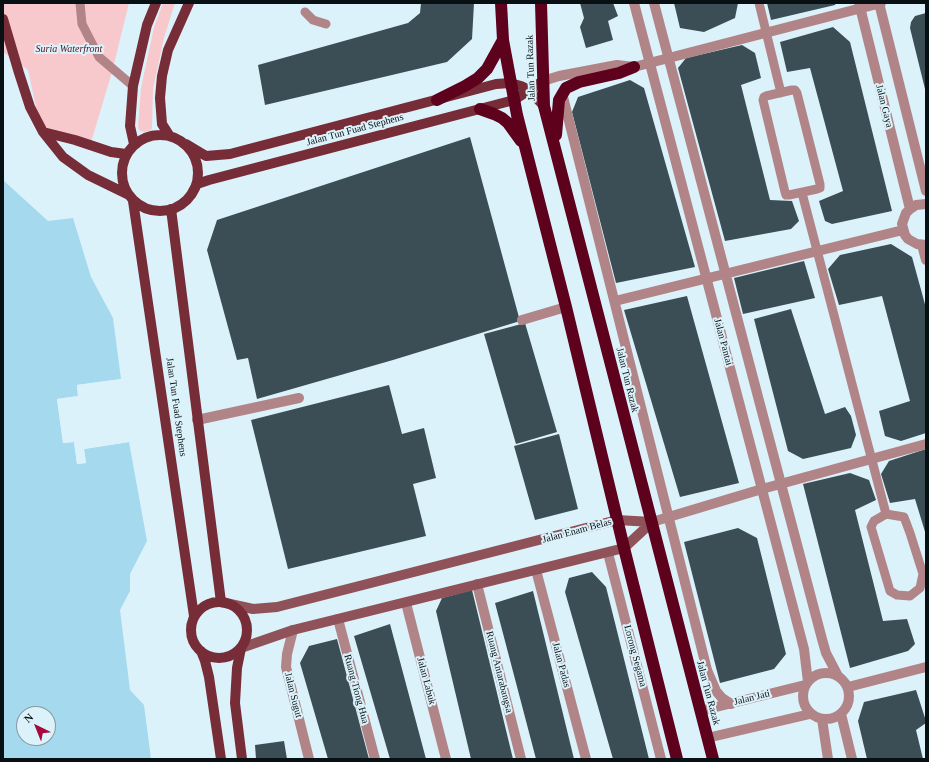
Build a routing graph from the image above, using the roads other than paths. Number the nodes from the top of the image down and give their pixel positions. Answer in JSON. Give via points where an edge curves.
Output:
{"nodes":[{"id":1,"x":80,"y":3,"type":"edge"},
{"id":2,"x":156,"y":3,"type":"edge"},
{"id":3,"x":189,"y":3,"type":"edge"},
{"id":4,"x":501,"y":3,"type":"edge"},
{"id":5,"x":540,"y":3,"type":"edge"},
{"id":6,"x":634,"y":3,"type":"edge"},
{"id":7,"x":654,"y":3,"type":"edge"},
{"id":8,"x":759,"y":3,"type":"edge"},
{"id":9,"x":880,"y":3,"type":"edge"},
{"id":10,"x":860,"y":6,"type":"edge"},
{"id":11,"x":305,"y":12,"type":"dead end"},
{"id":12,"x":3,"y":19,"type":"edge"},
{"id":13,"x":326,"y":24,"type":"dead end"},
{"id":14,"x":765,"y":32,"type":"junction"},
{"id":15,"x":502,"y":40,"type":"junction"},
{"id":16,"x":669,"y":58,"type":"junction"},
{"id":17,"x":650,"y":63,"type":"junction"},
{"id":18,"x":634,"y":67,"type":"junction"},
{"id":19,"x":543,"y":81,"type":"junction"},
{"id":20,"x":510,"y":83,"type":"junction"},
{"id":21,"x":133,"y":86,"type":"junction"},
{"id":22,"x":529,"y":90,"type":"junction"},
{"id":23,"x":781,"y":92,"type":"junction"},
{"id":24,"x":562,"y":93,"type":"junction"},
{"id":25,"x":437,"y":100,"type":"junction"},
{"id":26,"x":514,"y":100,"type":"junction"},
{"id":27,"x":544,"y":106,"type":"junction"},
{"id":28,"x":480,"y":109,"type":"junction"},
{"id":29,"x":43,"y":132,"type":"junction"},
{"id":30,"x":169,"y":135,"type":"junction"},
{"id":31,"x":134,"y":144,"type":"junction"},
{"id":32,"x":186,"y":144,"type":"junction"},
{"id":33,"x":524,"y":145,"type":"junction"},
{"id":34,"x":555,"y":147,"type":"junction"},
{"id":35,"x":126,"y":154,"type":"junction"},
{"id":36,"x":926,"y":191,"type":"edge"},
{"id":37,"x":802,"y":193,"type":"junction"},
{"id":38,"x":191,"y":195,"type":"junction"},
{"id":39,"x":130,"y":197,"type":"junction"},
{"id":40,"x":926,"y":204,"type":"edge"},
{"id":41,"x":172,"y":209,"type":"junction"},
{"id":42,"x":910,"y":209,"type":"junction"},
{"id":43,"x":903,"y":230,"type":"junction"},
{"id":44,"x":924,"y":245,"type":"edge"},
{"id":45,"x":817,"y":251,"type":"junction"},
{"id":46,"x":926,"y":260,"type":"edge"},
{"id":47,"x":726,"y":274,"type":"junction"},
{"id":48,"x":707,"y":278,"type":"junction"},
{"id":49,"x":615,"y":301,"type":"junction"},
{"id":50,"x":566,"y":306,"type":"junction"},
{"id":51,"x":522,"y":320,"type":"dead end"},
{"id":52,"x":298,"y":398,"type":"dead end"},
{"id":53,"x":197,"y":420,"type":"junction"},
{"id":54,"x":926,"y":444,"type":"edge"},
{"id":55,"x":872,"y":459,"type":"junction"},
{"id":56,"x":782,"y":484,"type":"junction"},
{"id":57,"x":762,"y":489,"type":"junction"},
{"id":58,"x":886,"y":514,"type":"junction"},
{"id":59,"x":668,"y":516,"type":"junction"},
{"id":60,"x":617,"y":520,"type":"junction"},
{"id":61,"x":652,"y":522,"type":"junction"},
{"id":62,"x":624,"y":548,"type":"junction"},
{"id":63,"x":608,"y":553,"type":"junction"},
{"id":64,"x":536,"y":570,"type":"junction"},
{"id":65,"x":477,"y":584,"type":"junction"},
{"id":66,"x":222,"y":602,"type":"junction"},
{"id":67,"x":406,"y":602,"type":"junction"},
{"id":68,"x":194,"y":616,"type":"junction"},
{"id":69,"x":338,"y":619,"type":"junction"},
{"id":70,"x":293,"y":630,"type":"junction"},
{"id":71,"x":241,"y":648,"type":"junction"},
{"id":72,"x":201,"y":652,"type":"junction"},
{"id":73,"x":926,"y":668,"type":"edge"},
{"id":74,"x":838,"y":676,"type":"junction"},
{"id":75,"x":806,"y":684,"type":"junction"},
{"id":76,"x":848,"y":687,"type":"junction"},
{"id":77,"x":731,"y":704,"type":"junction"},
{"id":78,"x":700,"y":711,"type":"junction"},
{"id":79,"x":810,"y":714,"type":"junction"},
{"id":80,"x":840,"y":714,"type":"junction"},
{"id":81,"x":822,"y":719,"type":"junction"},
{"id":82,"x":707,"y":738,"type":"junction"},
{"id":83,"x":221,"y":759,"type":"edge"},
{"id":84,"x":242,"y":759,"type":"edge"},
{"id":85,"x":309,"y":759,"type":"edge"},
{"id":86,"x":375,"y":759,"type":"edge"},
{"id":87,"x":446,"y":759,"type":"edge"},
{"id":88,"x":521,"y":759,"type":"edge"},
{"id":89,"x":586,"y":759,"type":"edge"},
{"id":90,"x":662,"y":759,"type":"edge"},
{"id":91,"x":678,"y":759,"type":"edge"},
{"id":92,"x":712,"y":759,"type":"edge"},
{"id":93,"x":828,"y":759,"type":"edge"},
{"id":94,"x":852,"y":759,"type":"edge"}],
"edges":[{"from":1,"to":21,"type":"lane","via":[[82,24],[99,57]]},
{"from":2,"to":21,"type":"main road"},
{"from":3,"to":30,"type":"main road","via":[[168,50],[162,76],[162,124]]},
{"from":4,"to":15,"type":"highway","name":"Jalan Tun Razak"},
{"from":5,"to":19,"type":"highway","name":"Jalan Tun Razak"},
{"from":6,"to":17,"type":"street","name":"Jalan Pantai"},
{"from":7,"to":16,"type":"street","name":"Jalan Pantai"},
{"from":8,"to":14,"type":"lane"},
{"from":9,"to":10,"type":"street"},
{"from":9,"to":36,"type":"street","name":"Jalan Gaya"},
{"from":10,"to":14,"type":"street"},
{"from":10,"to":42,"type":"street","name":"Jalan Gaya"},
{"from":11,"to":13,"type":"lane","via":[[313,20]]},
{"from":12,"to":29,"type":"main road","via":[[30,107]]},
{"from":14,"to":16,"type":"street"},
{"from":14,"to":23,"type":"lane"},
{"from":15,"to":20,"type":"highway","name":"Jalan Tun Razak"},
{"from":15,"to":25,"type":"highway","via":[[487,69],[478,78]]},
{"from":16,"to":17,"type":"street"},
{"from":16,"to":47,"type":"street","name":"Jalan Pantai"},
{"from":17,"to":18,"type":"street"},
{"from":17,"to":48,"type":"street","name":"Jalan Pantai"},
{"from":18,"to":19,"type":"street","via":[[616,65]]},
{"from":18,"to":24,"type":"highway","via":[[579,82],[566,88]]},
{"from":19,"to":22,"type":"main road","name":"Jalan Tun Fuad Stephens"},
{"from":19,"to":27,"type":"highway","name":"Jalan Tun Razak"},
{"from":20,"to":22,"type":"main road","name":"Jalan Tun Fuad Stephens"},
{"from":20,"to":25,"type":"main road","name":"Jalan Tun Fuad Stephens","via":[[479,87]]},
{"from":20,"to":26,"type":"highway","name":"Jalan Tun Razak"},
{"from":21,"to":31,"type":"main road","via":[[130,126]]},
{"from":22,"to":26,"type":"main road","name":"Jalan Tun Fuad Stephens"},
{"from":22,"to":27,"type":"main road","name":"Jalan Tun Fuad Stephens"},
{"from":23,"to":37,"type":"lane","via":[[795,90],[797,93],[820,184],[820,188]]},
{"from":23,"to":37,"type":"lane","via":[[764,97],[763,100],[786,195]]},
{"from":24,"to":34,"type":"highway"},
{"from":24,"to":49,"type":"street"},
{"from":25,"to":32,"type":"main road","name":"Jalan Tun Fuad Stephens","via":[[230,154],[206,156]]},
{"from":26,"to":28,"type":"main road","name":"Jalan Tun Fuad Stephens"},
{"from":26,"to":33,"type":"highway","name":"Jalan Tun Razak"},
{"from":27,"to":34,"type":"highway","name":"Jalan Tun Razak"},
{"from":28,"to":33,"type":"highway","via":[[502,118]]},
{"from":28,"to":38,"type":"main road","name":"Jalan Tun Fuad Stephens","via":[[209,180],[197,184]]},
{"from":29,"to":35,"type":"main road"},
{"from":29,"to":39,"type":"main road","via":[[63,157],[88,176]]},
{"from":30,"to":31,"type":"main road","via":[[144,137]]},
{"from":30,"to":32,"type":"main road"},
{"from":31,"to":35,"type":"main road"},
{"from":32,"to":38,"type":"main road","via":[[197,163],[196,185]]},
{"from":33,"to":50,"type":"highway","name":"Jalan Tun Razak"},
{"from":34,"to":61,"type":"highway","name":"Jalan Tun Razak"},
{"from":35,"to":39,"type":"main road","via":[[121,174]]},
{"from":37,"to":45,"type":"lane"},
{"from":38,"to":41,"type":"main road"},
{"from":39,"to":41,"type":"main road","via":[[142,207],[151,210]]},
{"from":39,"to":68,"type":"main road","name":"Jalan Tun Fuad Stephens"},
{"from":40,"to":42,"type":"street","via":[[916,205]]},
{"from":41,"to":53,"type":"main road","name":"Jalan Tun Fuad Stephens"},
{"from":42,"to":43,"type":"street","via":[[903,219]]},
{"from":43,"to":44,"type":"street","via":[[912,242]]},
{"from":43,"to":45,"type":"street"},
{"from":44,"to":46,"type":"street"},
{"from":45,"to":47,"type":"street"},
{"from":45,"to":55,"type":"lane"},
{"from":47,"to":48,"type":"street"},
{"from":47,"to":56,"type":"street","name":"Jalan Pantai"},
{"from":48,"to":49,"type":"street"},
{"from":48,"to":57,"type":"street","name":"Jalan Pantai"},
{"from":49,"to":59,"type":"street"},
{"from":50,"to":51,"type":"street"},
{"from":50,"to":60,"type":"highway","name":"Jalan Tun Razak"},
{"from":52,"to":53,"type":"street"},
{"from":53,"to":66,"type":"main road","name":"Jalan Tun Fuad Stephens"},
{"from":54,"to":55,"type":"street"},
{"from":55,"to":56,"type":"street"},
{"from":55,"to":58,"type":"lane"},
{"from":56,"to":57,"type":"street"},
{"from":56,"to":74,"type":"street","name":"Jalan Pantai","via":[[826,653]]},
{"from":57,"to":59,"type":"street"},
{"from":57,"to":75,"type":"street","name":"Jalan Pantai","via":[[804,649]]},
{"from":58,"to":58,"type":"lane","via":[[904,517],[923,574],[920,588],[910,596],[897,595],[890,591],[875,541],[871,527],[874,521]]},
{"from":59,"to":61,"type":"street"},
{"from":59,"to":77,"type":"street","via":[[707,670],[716,691]]},
{"from":60,"to":61,"type":"street","name":"Jalan Enam Belas"},
{"from":60,"to":62,"type":"highway","name":"Jalan Tun Razak"},
{"from":60,"to":66,"type":"street","name":"Jalan Enam Belas","via":[[278,607],[253,609]]},
{"from":61,"to":62,"type":"street"},
{"from":61,"to":78,"type":"highway","name":"Jalan Tun Razak"},
{"from":62,"to":63,"type":"street"},
{"from":62,"to":91,"type":"highway","name":"Jalan Tun Razak"},
{"from":63,"to":64,"type":"street"},
{"from":63,"to":90,"type":"street","name":"Lorong Segama"},
{"from":64,"to":65,"type":"street"},
{"from":64,"to":89,"type":"street","name":"Jalan Padas"},
{"from":65,"to":67,"type":"street"},
{"from":65,"to":88,"type":"street","name":"Ruang Antarabangsa"},
{"from":66,"to":68,"type":"main road","via":[[206,605]]},
{"from":66,"to":71,"type":"main road","via":[[237,608],[243,615],[247,632]]},
{"from":67,"to":69,"type":"street"},
{"from":67,"to":87,"type":"street","name":"Jalan Labuk"},
{"from":68,"to":72,"type":"main road","via":[[191,635]]},
{"from":69,"to":70,"type":"street"},
{"from":69,"to":86,"type":"street","name":"Ruang Tiong Hua"},
{"from":70,"to":71,"type":"street"},
{"from":70,"to":85,"type":"street","name":"Jalan Sugut","via":[[286,667]]},
{"from":71,"to":72,"type":"main road","via":[[234,654],[217,658]]},
{"from":71,"to":84,"type":"main road","via":[[235,703]]},
{"from":72,"to":83,"type":"main road","via":[[210,677]]},
{"from":73,"to":76,"type":"street"},
{"from":74,"to":75,"type":"street","via":[[820,673]]},
{"from":74,"to":76,"type":"street"},
{"from":75,"to":77,"type":"street","name":"Jalan Jati"},
{"from":75,"to":79,"type":"street","via":[[803,701]]},
{"from":76,"to":80,"type":"street","via":[[849,702]]},
{"from":77,"to":78,"type":"street","name":"Jalan Jati"},
{"from":78,"to":82,"type":"highway","name":"Jalan Tun Razak"},
{"from":79,"to":81,"type":"street"},
{"from":79,"to":82,"type":"street"},
{"from":80,"to":81,"type":"street","via":[[835,718]]},
{"from":80,"to":94,"type":"street"},
{"from":81,"to":93,"type":"street"},
{"from":82,"to":92,"type":"highway","name":"Jalan Tun Razak"}]}
